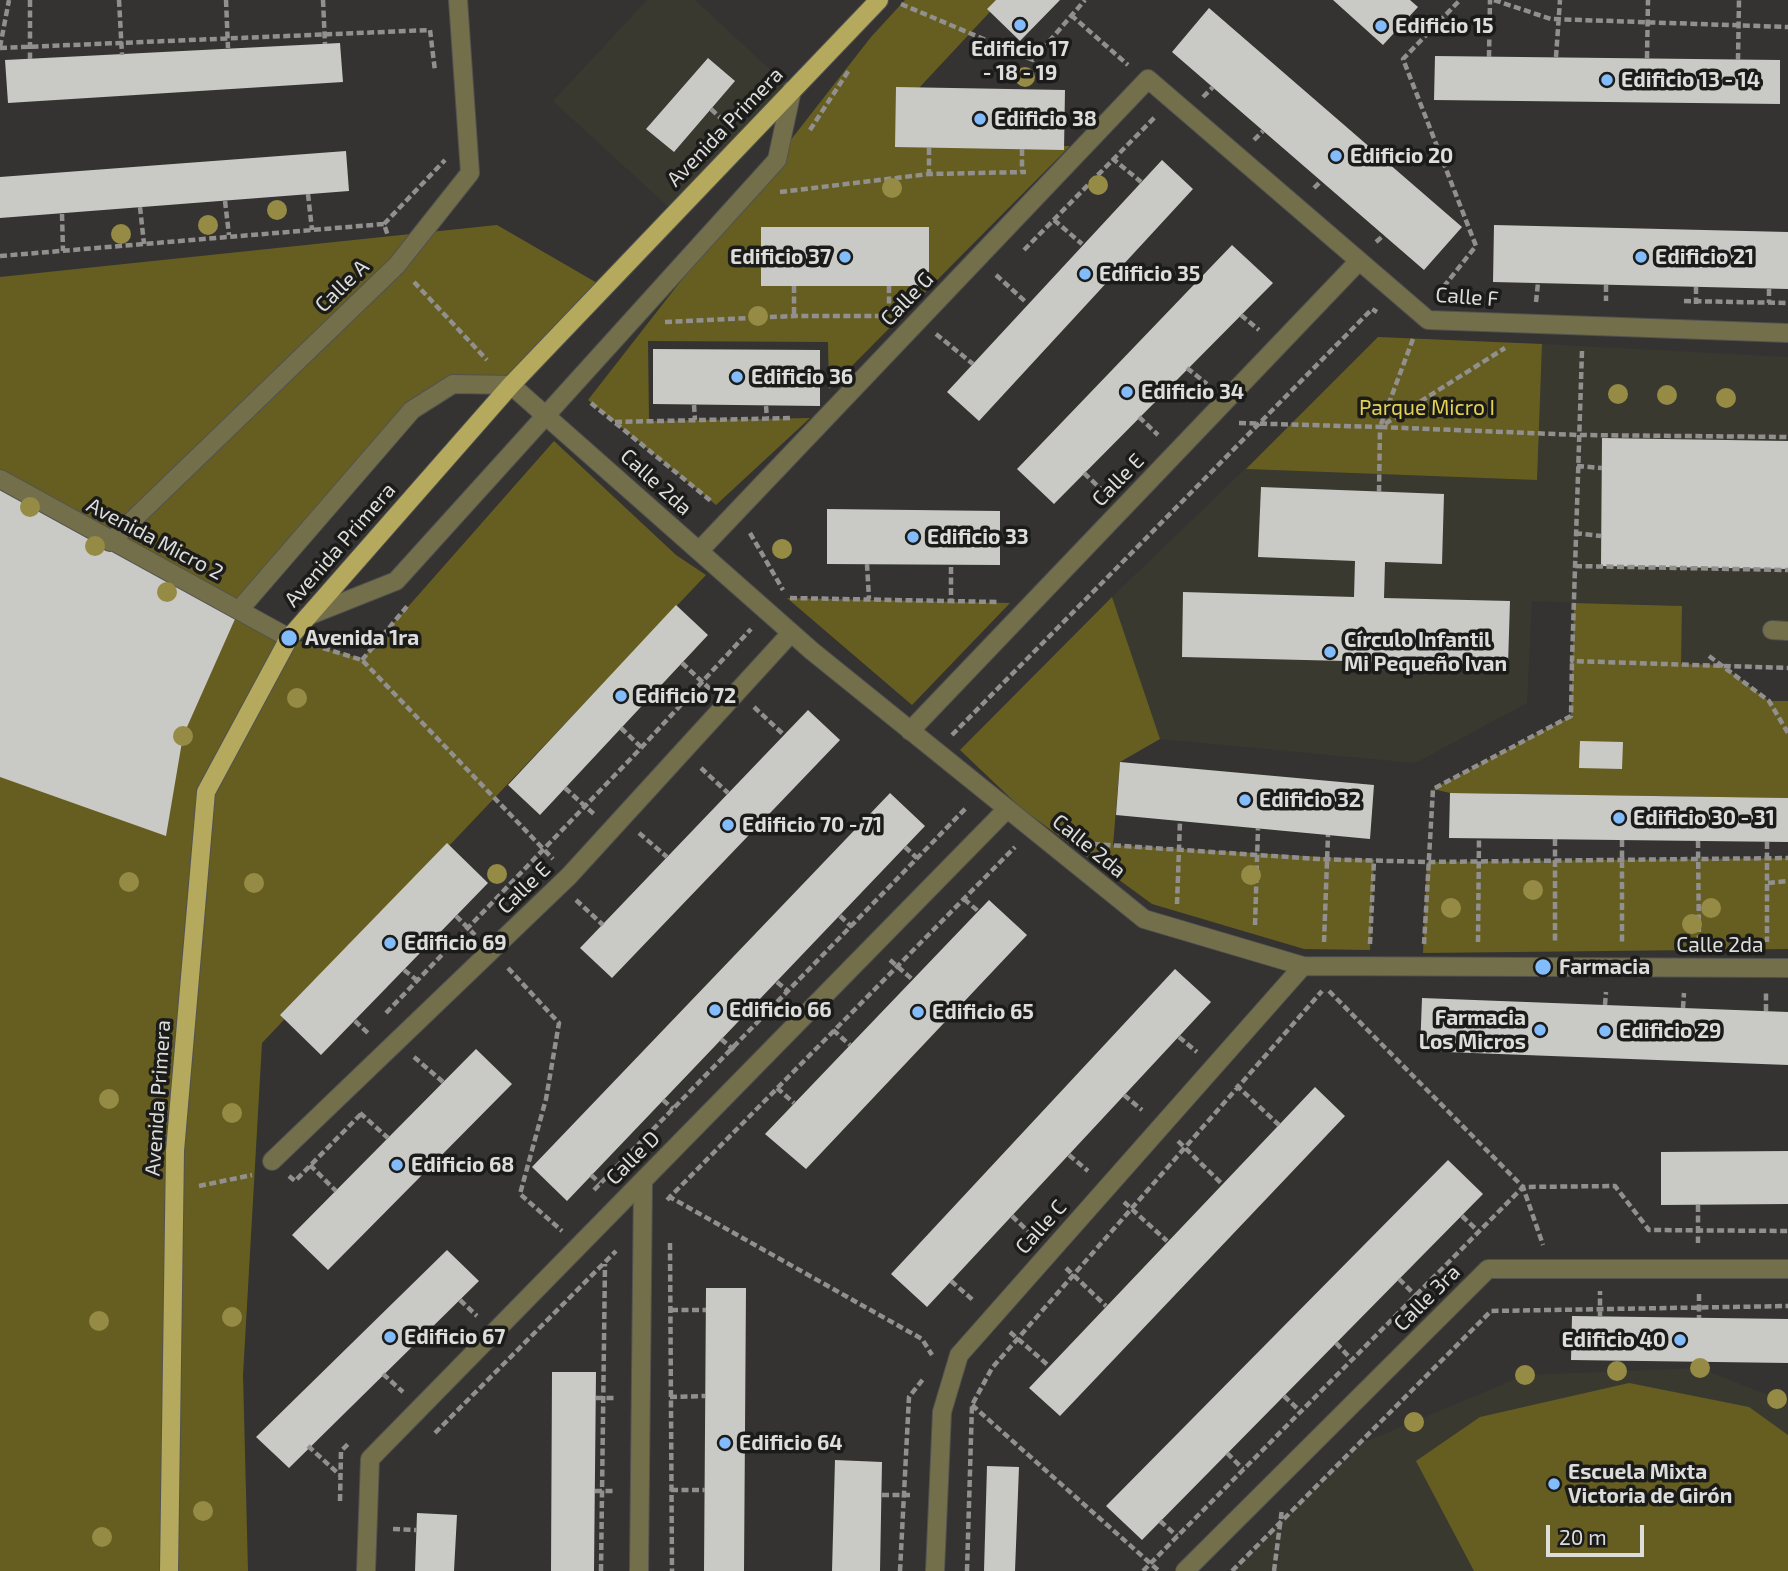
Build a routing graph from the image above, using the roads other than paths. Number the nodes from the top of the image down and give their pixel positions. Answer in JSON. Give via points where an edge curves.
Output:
{"nodes":[{"id":1,"x":458,"y":0,"type":"edge"},
{"id":2,"x":879,"y":0,"type":"edge"},
{"id":3,"x":1148,"y":79,"type":"joint"},
{"id":4,"x":792,"y":90,"type":"junction"},
{"id":5,"x":1359,"y":261,"type":"junction"},
{"id":6,"x":1788,"y":332,"type":"edge"},
{"id":7,"x":511,"y":385,"type":"junction"},
{"id":8,"x":545,"y":413,"type":"junction"},
{"id":9,"x":0,"y":479,"type":"edge"},
{"id":10,"x":110,"y":542,"type":"junction"},
{"id":11,"x":699,"y":551,"type":"junction"},
{"id":12,"x":239,"y":610,"type":"junction"},
{"id":13,"x":308,"y":616,"type":"junction"},
{"id":14,"x":791,"y":633,"type":"junction"},
{"id":15,"x":289,"y":638,"type":"junction"},
{"id":16,"x":910,"y":731,"type":"junction"},
{"id":17,"x":1007,"y":809,"type":"junction"},
{"id":18,"x":1303,"y":966,"type":"junction"},
{"id":19,"x":1788,"y":968,"type":"edge"},
{"id":20,"x":272,"y":1161,"type":"road end"},
{"id":21,"x":643,"y":1181,"type":"junction"},
{"id":22,"x":1788,"y":1269,"type":"edge"},
{"id":23,"x":169,"y":1571,"type":"edge"},
{"id":24,"x":366,"y":1571,"type":"edge"},
{"id":25,"x":639,"y":1571,"type":"edge"},
{"id":26,"x":935,"y":1571,"type":"edge"},
{"id":27,"x":1185,"y":1571,"type":"edge"}],
"edges":[{"from":1,"to":10,"type":"street","name":"Calle A","via":[[470,173],[397,265]]},
{"from":2,"to":4,"type":"main road","name":"Avenida Primera"},
{"from":3,"to":5,"type":"street","name":"Calle F"},
{"from":3,"to":11,"type":"street","name":"Calle G"},
{"from":4,"to":7,"type":"main road","name":"Avenida Primera"},
{"from":4,"to":8,"type":"street","via":[[777,160]]},
{"from":5,"to":6,"type":"street","name":"Calle F","via":[[1428,320]]},
{"from":5,"to":16,"type":"street","name":"Calle E"},
{"from":7,"to":8,"type":"street","name":"Calle 2da"},
{"from":7,"to":12,"type":"street","via":[[453,384],[412,410]]},
{"from":7,"to":13,"type":"main road","name":"Avenida Primera"},
{"from":8,"to":11,"type":"street","name":"Calle 2da"},
{"from":8,"to":13,"type":"street","via":[[396,581]]},
{"from":9,"to":10,"type":"street","name":"Avenida Micro 2"},
{"from":10,"to":12,"type":"street","name":"Avenida Micro 2"},
{"from":11,"to":14,"type":"street","name":"Calle 2da"},
{"from":12,"to":15,"type":"street","name":"Avenida Micro 2"},
{"from":13,"to":15,"type":"main road","name":"Avenida Primera"},
{"from":14,"to":16,"type":"street","name":"Calle 2da"},
{"from":14,"to":20,"type":"street","name":"Calle E","via":[[565,881]]},
{"from":15,"to":23,"type":"main road","name":"Avenida Primera","via":[[206,792],[174,1191]]},
{"from":16,"to":17,"type":"street","name":"Calle 2da"},
{"from":17,"to":18,"type":"street","name":"Calle 2da","via":[[1143,919]]},
{"from":17,"to":21,"type":"street","name":"Calle D"},
{"from":18,"to":19,"type":"street","name":"Calle 2da"},
{"from":18,"to":26,"type":"street","name":"Calle C","via":[[959,1355],[942,1412]]},
{"from":21,"to":24,"type":"street","name":"Calle D","via":[[370,1459]]},
{"from":21,"to":25,"type":"street"},
{"from":22,"to":27,"type":"street","name":"Calle 3ra","via":[[1488,1269]]}]}
